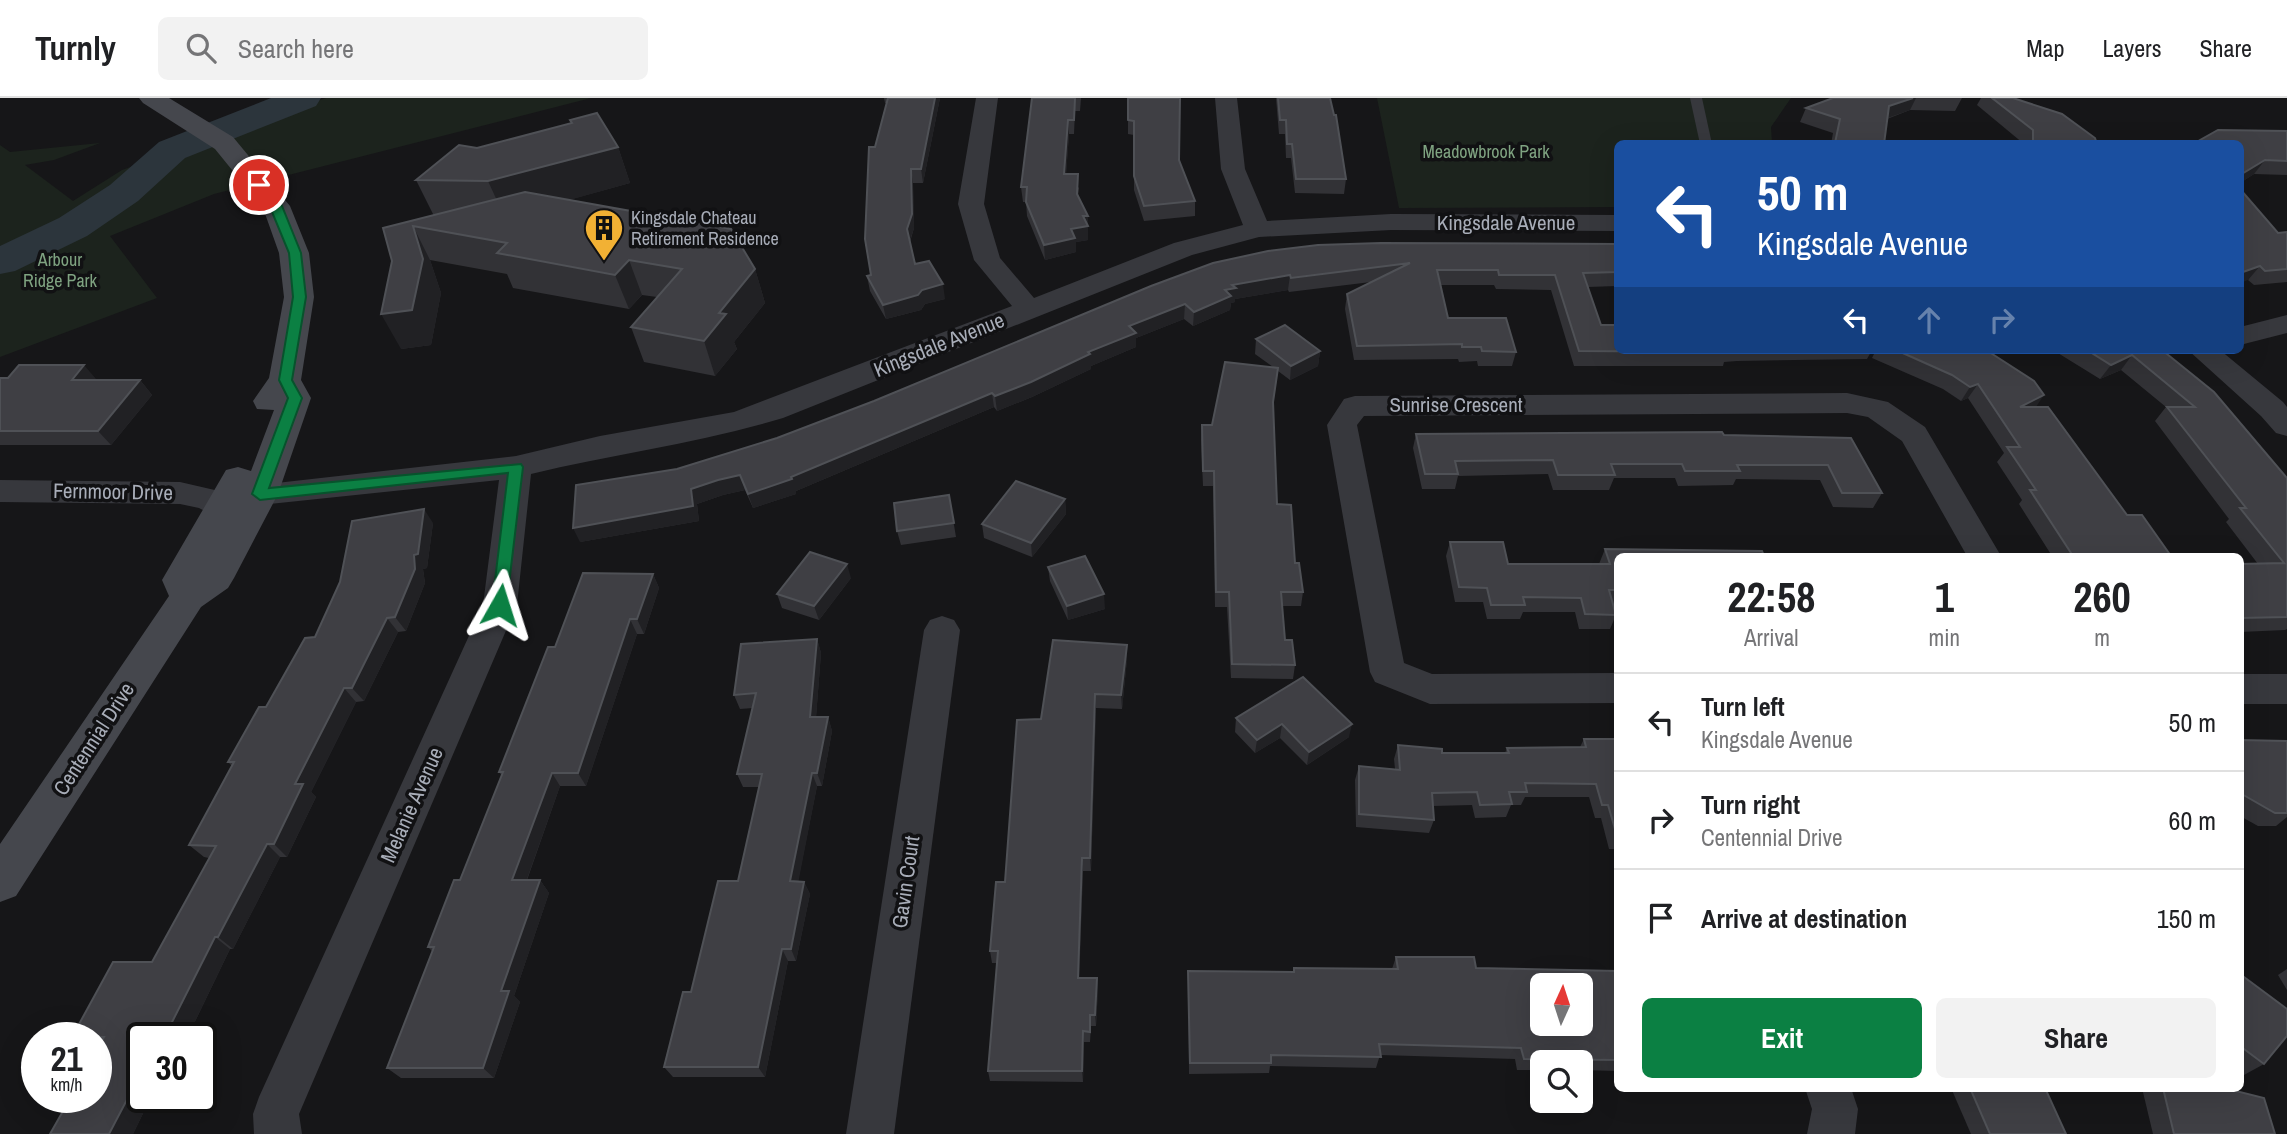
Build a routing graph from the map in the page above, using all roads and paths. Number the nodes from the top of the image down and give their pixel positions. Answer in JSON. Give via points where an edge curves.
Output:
{"nodes":[{"id":1,"x":152,"y":98,"type":"edge"},
{"id":2,"x":987,"y":98,"type":"edge"},
{"id":3,"x":1226,"y":98,"type":"edge"},
{"id":4,"x":1696,"y":98,"type":"edge"},
{"id":5,"x":1705,"y":140,"type":"edge"},
{"id":6,"x":1614,"y":223,"type":"edge"},
{"id":7,"x":1258,"y":229,"type":"junction"},
{"id":8,"x":1029,"y":309,"type":"junction"},
{"id":9,"x":2287,"y":324,"type":"edge"},
{"id":10,"x":2244,"y":335,"type":"edge"},
{"id":11,"x":2207,"y":354,"type":"edge"},
{"id":12,"x":285,"y":380,"type":"junction"},
{"id":13,"x":2287,"y":426,"type":"edge"},
{"id":14,"x":516,"y":467,"type":"junction"},
{"id":15,"x":0,"y":491,"type":"edge"},
{"id":16,"x":260,"y":494,"type":"junction"},
{"id":17,"x":222,"y":508,"type":"junction"},
{"id":18,"x":1982,"y":553,"type":"edge"},
{"id":19,"x":188,"y":597,"type":"junction"},
{"id":20,"x":942,"y":630,"type":"dead end"},
{"id":21,"x":1614,"y":688,"type":"edge"},
{"id":22,"x":2244,"y":689,"type":"edge"},
{"id":23,"x":2287,"y":689,"type":"edge"},
{"id":24,"x":0,"y":882,"type":"edge"},
{"id":25,"x":1829,"y":1092,"type":"edge"},
{"id":26,"x":278,"y":1134,"type":"edge"},
{"id":27,"x":870,"y":1134,"type":"edge"},
{"id":28,"x":1831,"y":1134,"type":"edge"}],
"edges":[{"from":1,"to":12,"type":"main road","name":"Centennial Drive","via":[[224,143],[276,206],[295,253],[299,297]]},
{"from":2,"to":8,"type":"street","via":[[971,204],[987,260]]},
{"from":3,"to":7,"type":"street","via":[[1233,169]]},
{"from":4,"to":5,"type":"lane"},
{"from":6,"to":7,"type":"street","name":"Kingsdale Avenue","via":[[1391,222]]},
{"from":7,"to":8,"type":"street","name":"Kingsdale Avenue","via":[[1183,249]]},
{"from":8,"to":14,"type":"street","name":"Kingsdale Avenue","via":[[772,411]]},
{"from":9,"to":10,"type":"street"},
{"from":11,"to":13,"type":"street"},
{"from":12,"to":16,"type":"main road","name":"Centennial Drive","via":[[295,398]]},
{"from":12,"to":17,"type":"main road","name":"Centennial Drive","via":[[268,402],[240,476]]},
{"from":14,"to":16,"type":"street","name":"Kingsdale Avenue"},
{"from":14,"to":26,"type":"street","name":"Melanie Avenue","via":[[500,605],[276,1114]]},
{"from":15,"to":17,"type":"street","name":"Fernmoor Drive","via":[[194,494]]},
{"from":16,"to":19,"type":"main road","name":"Centennial Drive","via":[[215,578]]},
{"from":17,"to":19,"type":"main road","name":"Centennial Drive","via":[[181,580]]},
{"from":18,"to":21,"type":"street","name":"Sunrise Crescent","via":[[1914,434],[1877,409],[1847,403],[1355,406],[1342,425],[1388,672],[1430,689]]},
{"from":19,"to":24,"type":"main road","name":"Centennial Drive"},
{"from":20,"to":27,"type":"street","name":"Gavin Court"},
{"from":22,"to":23,"type":"street"},
{"from":25,"to":28,"type":"street","via":[[1835,1110]]}]}
